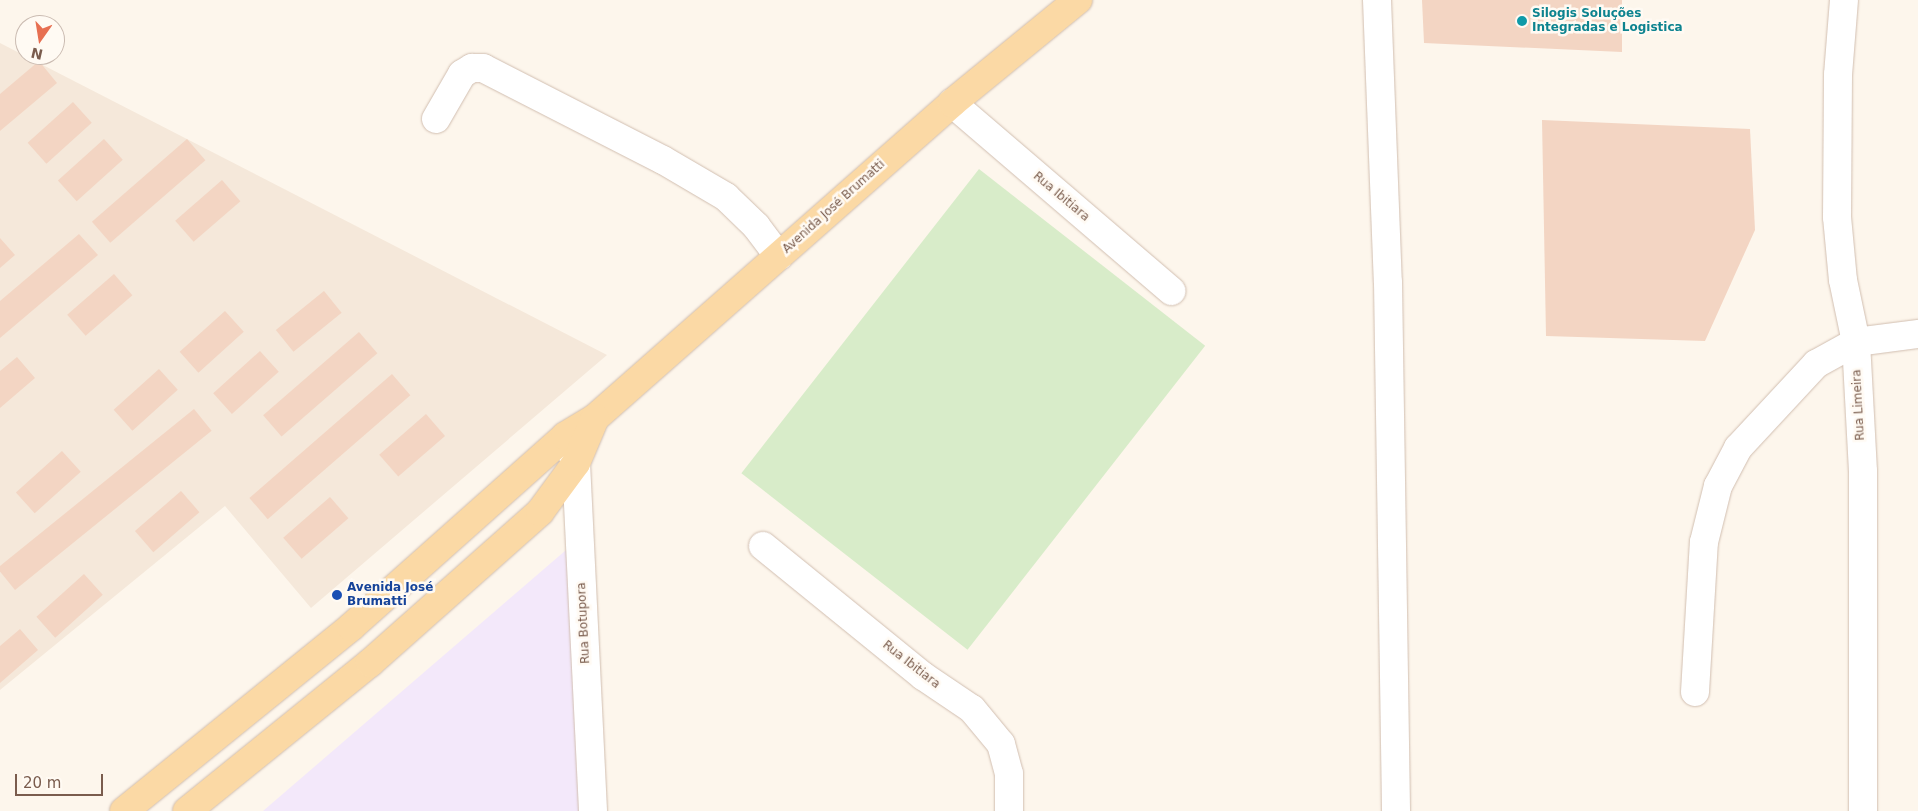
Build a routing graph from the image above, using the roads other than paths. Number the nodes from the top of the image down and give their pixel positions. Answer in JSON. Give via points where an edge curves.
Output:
{"nodes":[{"id":1,"x":1078,"y":0,"type":"edge"},
{"id":2,"x":1377,"y":0,"type":"edge"},
{"id":3,"x":1844,"y":0,"type":"edge"},
{"id":4,"x":952,"y":102,"type":"junction"},
{"id":5,"x":436,"y":119,"type":"dead end"},
{"id":6,"x":779,"y":256,"type":"junction"},
{"id":7,"x":1171,"y":291,"type":"dead end"},
{"id":8,"x":1918,"y":334,"type":"edge"},
{"id":9,"x":1856,"y":342,"type":"junction"},
{"id":10,"x":595,"y":418,"type":"junction"},
{"id":11,"x":565,"y":436,"type":"junction"},
{"id":12,"x":576,"y":463,"type":"junction"},
{"id":13,"x":763,"y":546,"type":"dead end"},
{"id":14,"x":1695,"y":692,"type":"dead end"},
{"id":15,"x":124,"y":811,"type":"edge"},
{"id":16,"x":187,"y":811,"type":"edge"},
{"id":17,"x":593,"y":811,"type":"edge"},
{"id":18,"x":1009,"y":811,"type":"edge"},
{"id":19,"x":1396,"y":811,"type":"edge"},
{"id":20,"x":1863,"y":811,"type":"edge"}],
"edges":[{"from":1,"to":4,"type":"main road","name":"Avenida José Brumatti"},
{"from":2,"to":19,"type":"street","via":[[1388,282]]},
{"from":3,"to":9,"type":"street","name":"Rua Limeira","via":[[1838,75],[1837,217],[1843,280]]},
{"from":4,"to":6,"type":"main road","name":"Avenida José Brumatti"},
{"from":4,"to":7,"type":"street","name":"Rua Ibitiara"},
{"from":5,"to":6,"type":"street","via":[[462,74],[472,68],[483,68],[663,160],[726,197],[756,226]]},
{"from":6,"to":10,"type":"main road","name":"Avenida José Brumatti"},
{"from":8,"to":9,"type":"street"},
{"from":9,"to":14,"type":"street","via":[[1816,364],[1738,448],[1718,486],[1704,542]]},
{"from":9,"to":20,"type":"street","name":"Rua Limeira","via":[[1863,472]]},
{"from":10,"to":11,"type":"main road","name":"Avenida José Brumatti"},
{"from":10,"to":12,"type":"main road","name":"Avenida José Brumatti"},
{"from":11,"to":12,"type":"street","name":"Rua Botupora"},
{"from":11,"to":15,"type":"main road","name":"Avenida José Brumatti","via":[[351,627]]},
{"from":12,"to":16,"type":"main road","name":"Avenida José Brumatti","via":[[540,512],[370,663]]},
{"from":12,"to":17,"type":"street","name":"Rua Botupora"},
{"from":13,"to":18,"type":"street","name":"Rua Ibitiara","via":[[923,676],[972,709],[1001,744],[1009,774]]}]}
